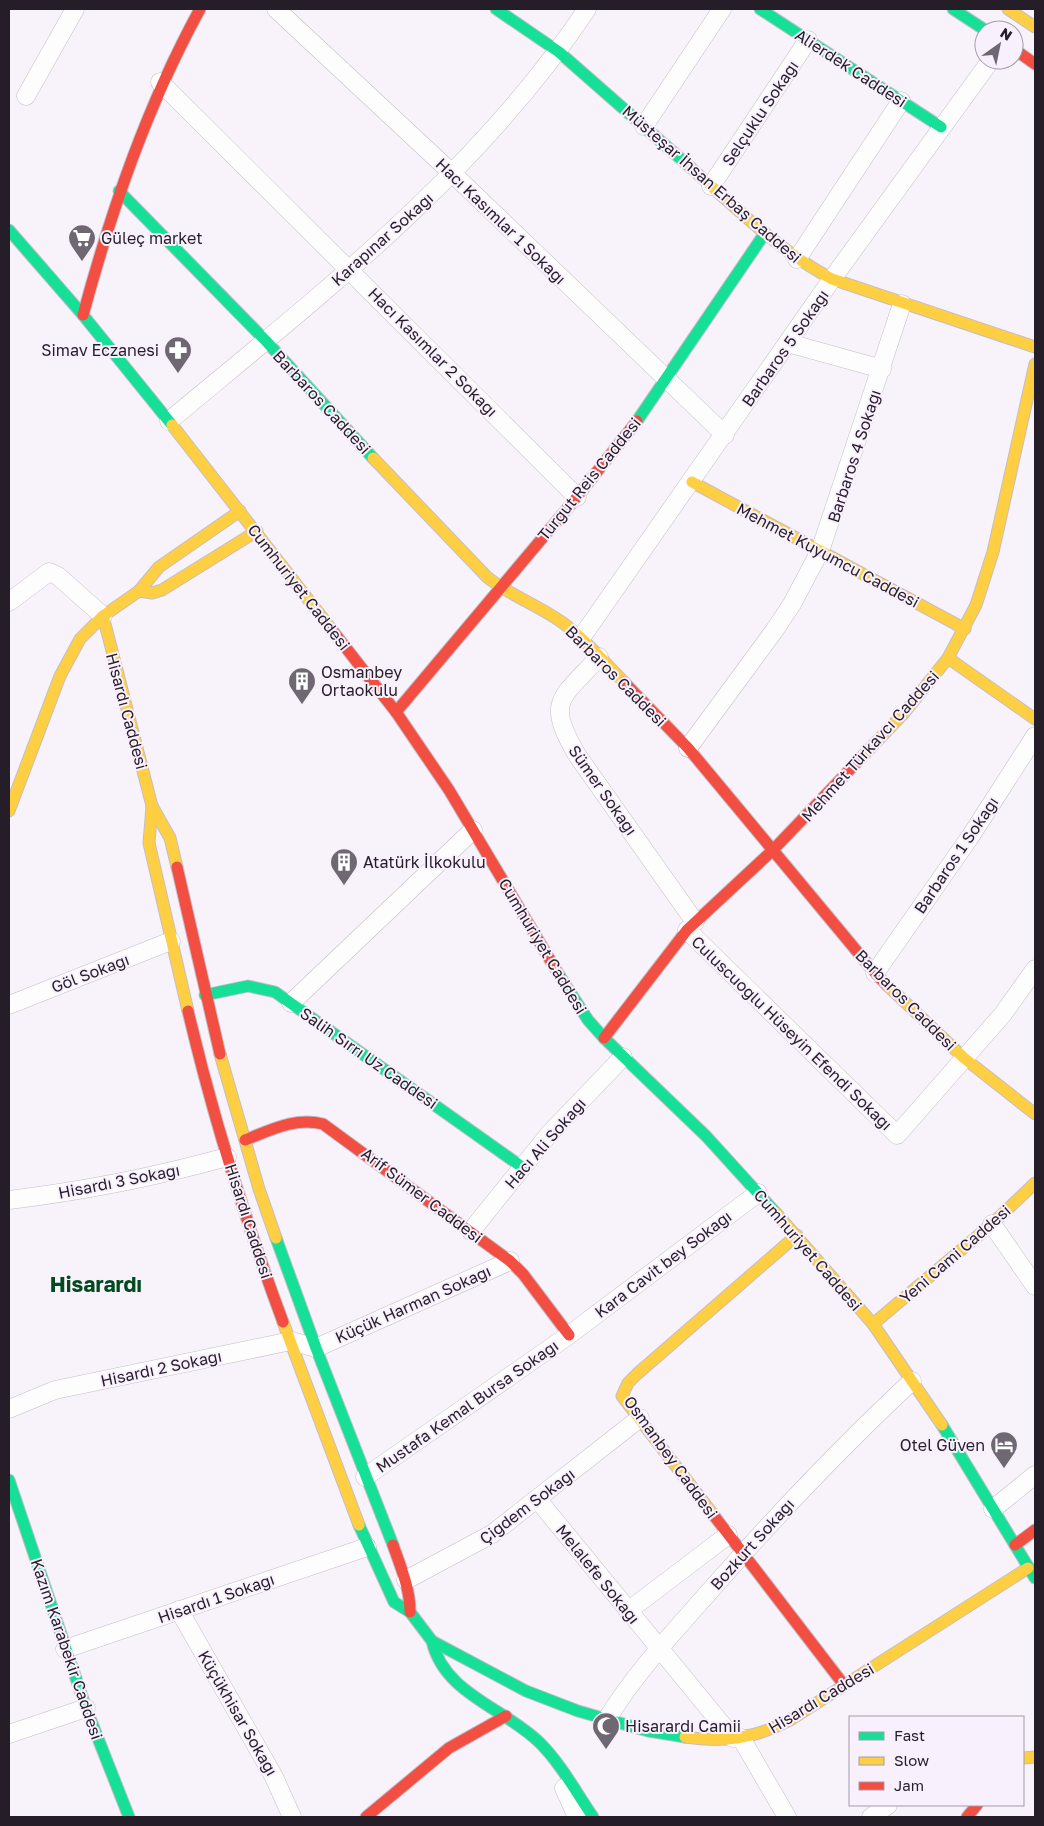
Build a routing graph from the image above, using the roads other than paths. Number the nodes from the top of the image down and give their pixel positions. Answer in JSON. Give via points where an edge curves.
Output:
{"nodes":[{"id":1,"x":75,"y":9,"type":"edge"},
{"id":2,"x":200,"y":9,"type":"edge"},
{"id":3,"x":276,"y":9,"type":"edge"},
{"id":4,"x":496,"y":9,"type":"edge"},
{"id":5,"x":587,"y":9,"type":"edge"},
{"id":6,"x":722,"y":9,"type":"edge"},
{"id":7,"x":760,"y":9,"type":"edge"},
{"id":8,"x":953,"y":9,"type":"edge"},
{"id":9,"x":1008,"y":9,"type":"edge"},
{"id":10,"x":974,"y":23,"type":"edge"},
{"id":11,"x":1035,"y":27,"type":"edge"},
{"id":12,"x":808,"y":40,"type":"junction"},
{"id":13,"x":559,"y":52,"type":"junction"},
{"id":14,"x":1024,"y":56,"type":"edge"},
{"id":15,"x":1035,"y":64,"type":"edge"},
{"id":16,"x":983,"y":70,"type":"edge"},
{"id":17,"x":160,"y":82,"type":"junction"},
{"id":18,"x":26,"y":96,"type":"dead end"},
{"id":19,"x":901,"y":101,"type":"junction"},
{"id":20,"x":644,"y":126,"type":"junction"},
{"id":21,"x":941,"y":128,"type":"junction"},
{"id":22,"x":453,"y":174,"type":"junction"},
{"id":23,"x":711,"y":186,"type":"junction"},
{"id":24,"x":119,"y":191,"type":"junction"},
{"id":25,"x":9,"y":230,"type":"edge"},
{"id":26,"x":765,"y":234,"type":"junction"},
{"id":27,"x":797,"y":259,"type":"junction"},
{"id":28,"x":351,"y":269,"type":"junction"},
{"id":29,"x":832,"y":279,"type":"junction"},
{"id":30,"x":902,"y":304,"type":"junction"},
{"id":31,"x":83,"y":315,"type":"junction"},
{"id":32,"x":266,"y":341,"type":"junction"},
{"id":33,"x":788,"y":343,"type":"junction"},
{"id":34,"x":1035,"y":347,"type":"edge"},
{"id":35,"x":1035,"y":364,"type":"edge"},
{"id":36,"x":882,"y":370,"type":"junction"},
{"id":37,"x":667,"y":381,"type":"junction"},
{"id":38,"x":170,"y":421,"type":"junction"},
{"id":39,"x":725,"y":435,"type":"junction"},
{"id":40,"x":692,"y":482,"type":"junction"},
{"id":41,"x":577,"y":496,"type":"junction"},
{"id":42,"x":240,"y":511,"type":"junction"},
{"id":43,"x":256,"y":531,"type":"junction"},
{"id":44,"x":820,"y":551,"type":"junction"},
{"id":45,"x":500,"y":588,"type":"junction"},
{"id":46,"x":140,"y":592,"type":"junction"},
{"id":47,"x":9,"y":602,"type":"edge"},
{"id":48,"x":103,"y":616,"type":"junction"},
{"id":49,"x":965,"y":629,"type":"junction"},
{"id":50,"x":582,"y":638,"type":"junction"},
{"id":51,"x":599,"y":657,"type":"junction"},
{"id":52,"x":948,"y":658,"type":"junction"},
{"id":53,"x":396,"y":712,"type":"junction"},
{"id":54,"x":1035,"y":720,"type":"edge"},
{"id":55,"x":1035,"y":736,"type":"edge"},
{"id":56,"x":688,"y":748,"type":"junction"},
{"id":57,"x":152,"y":806,"type":"junction"},
{"id":58,"x":9,"y":811,"type":"edge"},
{"id":59,"x":473,"y":830,"type":"junction"},
{"id":60,"x":773,"y":850,"type":"junction"},
{"id":61,"x":691,"y":926,"type":"junction"},
{"id":62,"x":171,"y":941,"type":"junction"},
{"id":63,"x":1034,"y":972,"type":"edge"},
{"id":64,"x":875,"y":973,"type":"junction"},
{"id":65,"x":205,"y":995,"type":"junction"},
{"id":66,"x":291,"y":1003,"type":"junction"},
{"id":67,"x":9,"y":1004,"type":"edge"},
{"id":68,"x":604,"y":1038,"type":"junction"},
{"id":69,"x":623,"y":1056,"type":"junction"},
{"id":70,"x":964,"y":1058,"type":"junction"},
{"id":71,"x":1035,"y":1114,"type":"edge"},
{"id":72,"x":245,"y":1140,"type":"junction"},
{"id":73,"x":228,"y":1157,"type":"junction"},
{"id":74,"x":522,"y":1167,"type":"junction"},
{"id":75,"x":1034,"y":1188,"type":"edge"},
{"id":76,"x":758,"y":1193,"type":"junction"},
{"id":77,"x":9,"y":1200,"type":"edge"},
{"id":78,"x":992,"y":1224,"type":"junction"},
{"id":79,"x":471,"y":1231,"type":"junction"},
{"id":80,"x":797,"y":1235,"type":"junction"},
{"id":81,"x":510,"y":1261,"type":"junction"},
{"id":82,"x":1035,"y":1286,"type":"edge"},
{"id":83,"x":873,"y":1324,"type":"junction"},
{"id":84,"x":569,"y":1334,"type":"junction"},
{"id":85,"x":291,"y":1341,"type":"junction"},
{"id":86,"x":316,"y":1348,"type":"junction"},
{"id":87,"x":912,"y":1381,"type":"junction"},
{"id":88,"x":9,"y":1409,"type":"edge"},
{"id":89,"x":640,"y":1418,"type":"junction"},
{"id":90,"x":1035,"y":1475,"type":"edge"},
{"id":91,"x":366,"y":1477,"type":"junction"},
{"id":92,"x":9,"y":1480,"type":"edge"},
{"id":93,"x":538,"y":1500,"type":"junction"},
{"id":94,"x":993,"y":1509,"type":"junction"},
{"id":95,"x":1035,"y":1530,"type":"edge"},
{"id":96,"x":728,"y":1535,"type":"junction"},
{"id":97,"x":1015,"y":1545,"type":"junction"},
{"id":98,"x":367,"y":1547,"type":"junction"},
{"id":99,"x":743,"y":1554,"type":"junction"},
{"id":100,"x":1028,"y":1568,"type":"junction"},
{"id":101,"x":1035,"y":1578,"type":"edge"},
{"id":102,"x":406,"y":1580,"type":"junction"},
{"id":103,"x":179,"y":1610,"type":"junction"},
{"id":104,"x":628,"y":1611,"type":"junction"},
{"id":105,"x":410,"y":1612,"type":"junction"},
{"id":106,"x":432,"y":1641,"type":"junction"},
{"id":107,"x":660,"y":1648,"type":"junction"},
{"id":108,"x":66,"y":1649,"type":"junction"},
{"id":109,"x":844,"y":1684,"type":"junction"},
{"id":110,"x":86,"y":1708,"type":"junction"},
{"id":111,"x":506,"y":1716,"type":"junction"},
{"id":112,"x":606,"y":1719,"type":"junction"},
{"id":113,"x":9,"y":1734,"type":"edge"},
{"id":114,"x":737,"y":1738,"type":"junction"},
{"id":115,"x":555,"y":1760,"type":"junction"},
{"id":116,"x":887,"y":1806,"type":"edge"},
{"id":117,"x":976,"y":1806,"type":"edge"},
{"id":118,"x":129,"y":1817,"type":"edge"},
{"id":119,"x":292,"y":1817,"type":"edge"},
{"id":120,"x":366,"y":1817,"type":"edge"},
{"id":121,"x":577,"y":1817,"type":"edge"},
{"id":122,"x":593,"y":1817,"type":"edge"},
{"id":123,"x":787,"y":1817,"type":"edge"},
{"id":124,"x":871,"y":1817,"type":"edge"},
{"id":125,"x":967,"y":1817,"type":"edge"}],
"edges":[{"from":1,"to":18,"type":"street"},
{"from":2,"to":17,"type":"street"},
{"from":3,"to":22,"type":"street","name":"Hacı Kasımlar 1 Sokağı"},
{"from":4,"to":13,"type":"street","name":"Müsteşar İhsan Erbaş Caddesi"},
{"from":5,"to":13,"type":"street","name":"Karapınar Sokağı"},
{"from":6,"to":20,"type":"street"},
{"from":7,"to":12,"type":"street","name":"Alierdek Caddesi"},
{"from":8,"to":10,"type":"street"},
{"from":9,"to":11,"type":"street"},
{"from":12,"to":19,"type":"street","name":"Alierdek Caddesi"},
{"from":12,"to":23,"type":"street","name":"Selçuklu Sokağı"},
{"from":13,"to":20,"type":"street","name":"Müsteşar İhsan Erbaş Caddesi"},
{"from":13,"to":22,"type":"street","name":"Karapınar Sokağı"},
{"from":14,"to":15,"type":"street"},
{"from":16,"to":21,"type":"street","name":"Barbaros 5 Sokağı"},
{"from":17,"to":24,"type":"street"},
{"from":17,"to":28,"type":"street","name":"Hacı Kasımlar 2 Sokağı"},
{"from":19,"to":21,"type":"street","name":"Alierdek Caddesi"},
{"from":19,"to":27,"type":"street"},
{"from":20,"to":23,"type":"street","name":"Müsteşar İhsan Erbaş Caddesi"},
{"from":21,"to":29,"type":"street","name":"Barbaros 5 Sokağı"},
{"from":22,"to":28,"type":"street","name":"Karapınar Sokağı"},
{"from":22,"to":37,"type":"street","name":"Hacı Kasımlar 1 Sokağı"},
{"from":23,"to":26,"type":"street","name":"Müsteşar İhsan Erbaş Caddesi"},
{"from":24,"to":31,"type":"street"},
{"from":24,"to":32,"type":"street","name":"Barbaros Caddesi"},
{"from":25,"to":31,"type":"street","name":"Cumhuriyet Caddesi"},
{"from":26,"to":27,"type":"street","name":"Müsteşar İhsan Erbaş Caddesi"},
{"from":26,"to":37,"type":"street","name":"Turgut Reis Caddesi"},
{"from":27,"to":29,"type":"street","name":"Müsteşar İhsan Erbaş Caddesi"},
{"from":28,"to":32,"type":"street","name":"Karapınar Sokağı"},
{"from":28,"to":41,"type":"street","name":"Hacı Kasımlar 2 Sokağı"},
{"from":29,"to":30,"type":"street","name":"Müsteşar İhsan Erbaş Caddesi"},
{"from":29,"to":33,"type":"street","name":"Barbaros 5 Sokağı"},
{"from":30,"to":34,"type":"street","name":"Müsteşar İhsan Erbaş Caddesi"},
{"from":30,"to":36,"type":"street","name":"Barbaros 4 Sokağı"},
{"from":31,"to":38,"type":"street","name":"Cumhuriyet Caddesi"},
{"from":32,"to":38,"type":"street","name":"Karapınar Sokağı"},
{"from":32,"to":45,"type":"street","name":"Barbaros Caddesi","via":[[386,472]]},
{"from":33,"to":36,"type":"street"},
{"from":33,"to":39,"type":"street","name":"Barbaros 5 Sokağı"},
{"from":35,"to":49,"type":"street","name":"Mehmet Türkavcı Caddesi","via":[[993,552]]},
{"from":36,"to":44,"type":"street","name":"Barbaros 4 Sokağı"},
{"from":37,"to":39,"type":"street","name":"Hacı Kasımlar 1 Sokağı"},
{"from":37,"to":41,"type":"street","name":"Turgut Reis Caddesi"},
{"from":38,"to":42,"type":"street","name":"Cumhuriyet Caddesi"},
{"from":39,"to":40,"type":"street","name":"Barbaros 5 Sokağı"},
{"from":40,"to":44,"type":"street","name":"Mehmet Kuyumcu Caddesi"},
{"from":40,"to":50,"type":"street","name":"Barbaros 5 Sokağı"},
{"from":41,"to":45,"type":"street","name":"Turgut Reis Caddesi"},
{"from":42,"to":43,"type":"street","name":"Cumhuriyet Caddesi"},
{"from":42,"to":46,"type":"street","via":[[159,567]]},
{"from":43,"to":46,"type":"street","via":[[162,590]]},
{"from":43,"to":53,"type":"street","name":"Cumhuriyet Caddesi"},
{"from":44,"to":49,"type":"street","name":"Mehmet Kuyumcu Caddesi"},
{"from":44,"to":56,"type":"street","name":"Barbaros 4 Sokağı","via":[[774,632]]},
{"from":45,"to":50,"type":"street","name":"Barbaros Caddesi","via":[[544,611]]},
{"from":45,"to":53,"type":"street","name":"Turgut Reis Caddesi"},
{"from":46,"to":48,"type":"street"},
{"from":47,"to":48,"type":"street","via":[[49,572],[58,576]]},
{"from":48,"to":57,"type":"street","name":"Hisardı Caddesi"},
{"from":48,"to":58,"type":"street","via":[[80,639],[60,676]]},
{"from":49,"to":52,"type":"street","name":"Mehmet Türkavcı Caddesi"},
{"from":50,"to":51,"type":"street","name":"Barbaros Caddesi"},
{"from":51,"to":56,"type":"street","name":"Barbaros Caddesi"},
{"from":51,"to":61,"type":"street","name":"Sümer Sokağı","via":[[559,706],[562,730]]},
{"from":52,"to":54,"type":"street"},
{"from":52,"to":60,"type":"street","name":"Mehmet Türkavcı Caddesi","via":[[904,713]]},
{"from":53,"to":59,"type":"street","name":"Cumhuriyet Caddesi","via":[[450,790]]},
{"from":55,"to":64,"type":"street","name":"Barbaros 1 Sokağı","via":[[970,837]]},
{"from":56,"to":60,"type":"street","name":"Barbaros Caddesi"},
{"from":57,"to":62,"type":"street","name":"Hisardı Caddesi","via":[[150,844]]},
{"from":57,"to":65,"type":"street","name":"Hisardı Caddesi","via":[[170,838]]},
{"from":59,"to":66,"type":"street"},
{"from":59,"to":68,"type":"street","name":"Cumhuriyet Caddesi","via":[[555,969],[588,1020]]},
{"from":60,"to":61,"type":"street","name":"Mehmet Türkavcı Caddesi"},
{"from":60,"to":64,"type":"street","name":"Barbaros Caddesi"},
{"from":61,"to":68,"type":"street","name":"Mehmet Türkavcı Caddesi"},
{"from":61,"to":70,"type":"street","name":"Culuscuoğlu Hüseyin Efendi Sokağı","via":[[897,1135]]},
{"from":62,"to":67,"type":"street","name":"Göl Sokağı"},
{"from":62,"to":73,"type":"street","name":"Hisardı Caddesi","via":[[206,1086]]},
{"from":63,"to":70,"type":"street"},
{"from":64,"to":70,"type":"street","name":"Barbaros Caddesi"},
{"from":65,"to":66,"type":"street","name":"Salih Sırrı Uz Caddesi","via":[[252,985],[275,992]]},
{"from":65,"to":72,"type":"street","name":"Hisardı Caddesi"},
{"from":66,"to":74,"type":"street","name":"Salih Sırrı Uz Caddesi"},
{"from":68,"to":69,"type":"street","name":"Cumhuriyet Caddesi"},
{"from":69,"to":74,"type":"street","name":"Hacı Ali Sokağı"},
{"from":69,"to":76,"type":"street","name":"Cumhuriyet Caddesi","via":[[706,1136]]},
{"from":70,"to":71,"type":"street","name":"Barbaros Caddesi"},
{"from":72,"to":79,"type":"street","name":"Arif Sümer Caddesi","via":[[296,1121],[323,1124]]},
{"from":72,"to":86,"type":"street","name":"Hisardı Caddesi"},
{"from":73,"to":77,"type":"street","name":"Hisardı 3 Sokağı","via":[[87,1190]]},
{"from":73,"to":85,"type":"street","name":"Hisardı Caddesi"},
{"from":74,"to":79,"type":"street","name":"Hacı Ali Sokağı"},
{"from":75,"to":78,"type":"street","name":"Yeni Cami Caddesi"},
{"from":76,"to":80,"type":"street","name":"Cumhuriyet Caddesi"},
{"from":76,"to":84,"type":"street","name":"Kara Cavit bey Sokağı"},
{"from":78,"to":82,"type":"street"},
{"from":78,"to":83,"type":"street","name":"Yeni Cami Caddesi"},
{"from":79,"to":81,"type":"street","name":"Arif Sümer Caddesi"},
{"from":80,"to":83,"type":"street","name":"Cumhuriyet Caddesi"},
{"from":80,"to":89,"type":"street","name":"Osmanbey Caddesi","via":[[628,1383],[622,1396]]},
{"from":81,"to":84,"type":"street","name":"Arif Sümer Caddesi"},
{"from":81,"to":86,"type":"street","name":"Küçük Harman Sokağı"},
{"from":83,"to":87,"type":"street","name":"Cumhuriyet Caddesi"},
{"from":84,"to":91,"type":"street","name":"Mustafa Kemal Bursa Sokağı"},
{"from":85,"to":86,"type":"street","name":"Hisardı 2 Sokağı"},
{"from":85,"to":88,"type":"street","name":"Hisardı 2 Sokağı","via":[[55,1390]]},
{"from":85,"to":98,"type":"street","name":"Hisardı Caddesi"},
{"from":86,"to":91,"type":"street","name":"Hisardı Caddesi"},
{"from":87,"to":94,"type":"street","name":"Cumhuriyet Caddesi"},
{"from":87,"to":99,"type":"street","name":"Bozkurt Sokağı","via":[[833,1456]]},
{"from":89,"to":93,"type":"street","name":"Çiğdem Sokağı"},
{"from":89,"to":96,"type":"street","name":"Osmanbey Caddesi"},
{"from":90,"to":94,"type":"street"},
{"from":91,"to":102,"type":"street","name":"Hisardı Caddesi"},
{"from":92,"to":108,"type":"street","name":"Kazım Karabekir Caddesi"},
{"from":93,"to":102,"type":"street","name":"Çiğdem Sokağı","via":[[479,1543]]},
{"from":93,"to":104,"type":"street","name":"Melalefe Sokağı"},
{"from":94,"to":97,"type":"street","name":"Cumhuriyet Caddesi"},
{"from":95,"to":97,"type":"street"},
{"from":96,"to":99,"type":"street","name":"Osmanbey Caddesi"},
{"from":96,"to":104,"type":"street"},
{"from":97,"to":100,"type":"street","name":"Cumhuriyet Caddesi"},
{"from":98,"to":103,"type":"street","name":"Hisardı 1 Sokağı"},
{"from":98,"to":105,"type":"street","name":"Hisardı Caddesi","via":[[394,1602]]},
{"from":99,"to":107,"type":"street","name":"Bozkurt Sokağı"},
{"from":99,"to":109,"type":"street","name":"Osmanbey Caddesi"},
{"from":100,"to":101,"type":"street","name":"Cumhuriyet Caddesi"},
{"from":100,"to":109,"type":"street","name":"Hisardı Caddesi"},
{"from":102,"to":105,"type":"street","name":"Hisardı Caddesi"},
{"from":103,"to":108,"type":"street","name":"Hisardı 1 Sokağı"},
{"from":103,"to":119,"type":"street","name":"Küçükhisar Sokağı","via":[[274,1776]]},
{"from":104,"to":107,"type":"street","name":"Melalefe Sokağı"},
{"from":105,"to":106,"type":"street","name":"Hisardı Caddesi"},
{"from":106,"to":111,"type":"street","via":[[436,1657],[448,1674]]},
{"from":106,"to":112,"type":"street","name":"Hisardı Caddesi","via":[[555,1704]]},
{"from":107,"to":112,"type":"street","name":"Bozkurt Sokağı","via":[[632,1680]]},
{"from":107,"to":114,"type":"street","name":"Melalefe Sokağı"},
{"from":108,"to":110,"type":"street","name":"Kazım Karabekir Caddesi"},
{"from":109,"to":114,"type":"street","name":"Hisardı Caddesi","via":[[767,1732]]},
{"from":110,"to":113,"type":"street"},
{"from":110,"to":118,"type":"street","name":"Kazım Karabekir Caddesi"},
{"from":111,"to":115,"type":"street"},
{"from":111,"to":120,"type":"street","via":[[449,1748]]},
{"from":112,"to":114,"type":"street","name":"Hisardı Caddesi","via":[[693,1738]]},
{"from":114,"to":123,"type":"street","name":"Melalefe Sokağı"},
{"from":115,"to":121,"type":"street"},
{"from":115,"to":122,"type":"street"},
{"from":116,"to":124,"type":"street"},
{"from":117,"to":125,"type":"street"}]}
